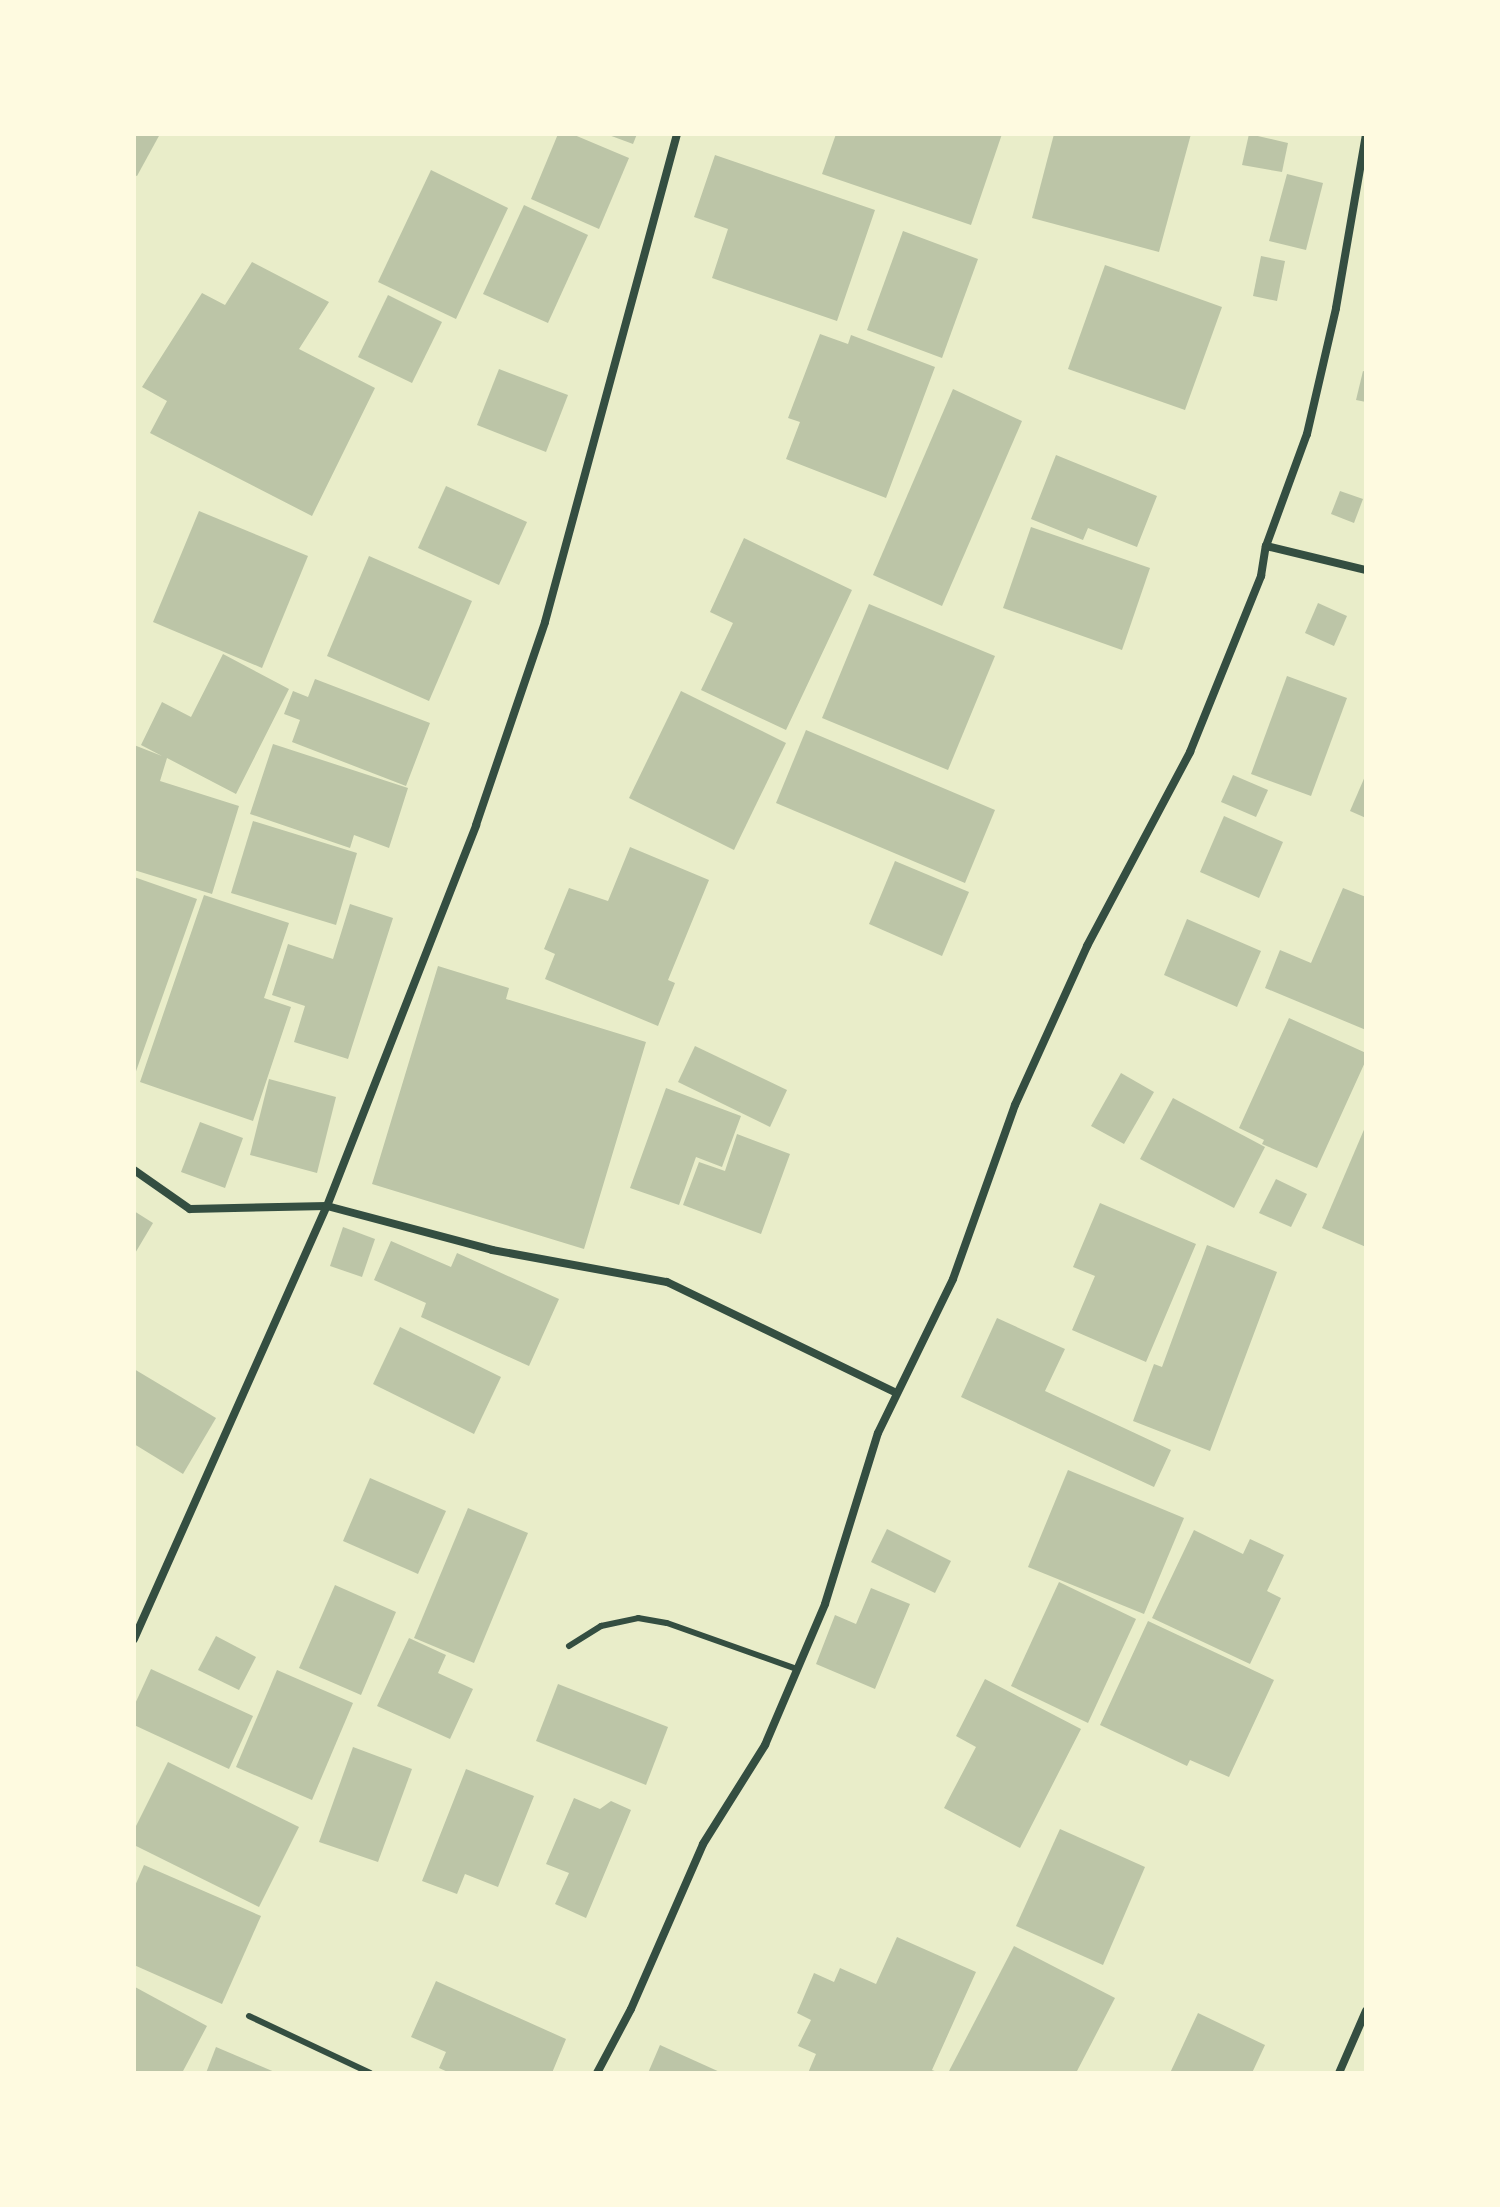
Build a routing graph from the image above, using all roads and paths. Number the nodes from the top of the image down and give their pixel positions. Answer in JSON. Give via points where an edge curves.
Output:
{"nodes":[{"id":1,"x":677,"y":134,"type":"edge"},
{"id":2,"x":1366,"y":135,"type":"edge"},
{"id":3,"x":1266,"y":546,"type":"junction"},
{"id":4,"x":1366,"y":570,"type":"edge"},
{"id":5,"x":134,"y":1170,"type":"edge"},
{"id":6,"x":327,"y":1206,"type":"junction"},
{"id":7,"x":897,"y":1393,"type":"junction"},
{"id":8,"x":134,"y":1639,"type":"edge"},
{"id":9,"x":569,"y":1646,"type":"dead end"},
{"id":10,"x":797,"y":1669,"type":"junction"},
{"id":11,"x":1366,"y":2011,"type":"edge"},
{"id":12,"x":249,"y":2016,"type":"dead end"},
{"id":13,"x":370,"y":2073,"type":"edge"},
{"id":14,"x":597,"y":2073,"type":"edge"},
{"id":15,"x":1339,"y":2073,"type":"edge"}],
"edges":[{"from":1,"to":6,"type":"street","via":[[545,622],[476,825]]},
{"from":2,"to":3,"type":"street","via":[[1336,308],[1307,434]]},
{"from":3,"to":4,"type":"street"},
{"from":3,"to":7,"type":"street","via":[[1261,576],[1190,752],[1087,946],[1015,1105],[953,1279]]},
{"from":5,"to":6,"type":"street","via":[[190,1209]]},
{"from":6,"to":7,"type":"street","via":[[492,1250],[667,1282]]},
{"from":6,"to":8,"type":"street"},
{"from":7,"to":10,"type":"street","via":[[878,1433],[825,1604]]},
{"from":9,"to":10,"type":"lane","via":[[601,1626],[638,1618],[667,1623]]},
{"from":10,"to":14,"type":"street","via":[[765,1745],[703,1844]]},
{"from":11,"to":15,"type":"street"},
{"from":12,"to":13,"type":"lane"}]}
